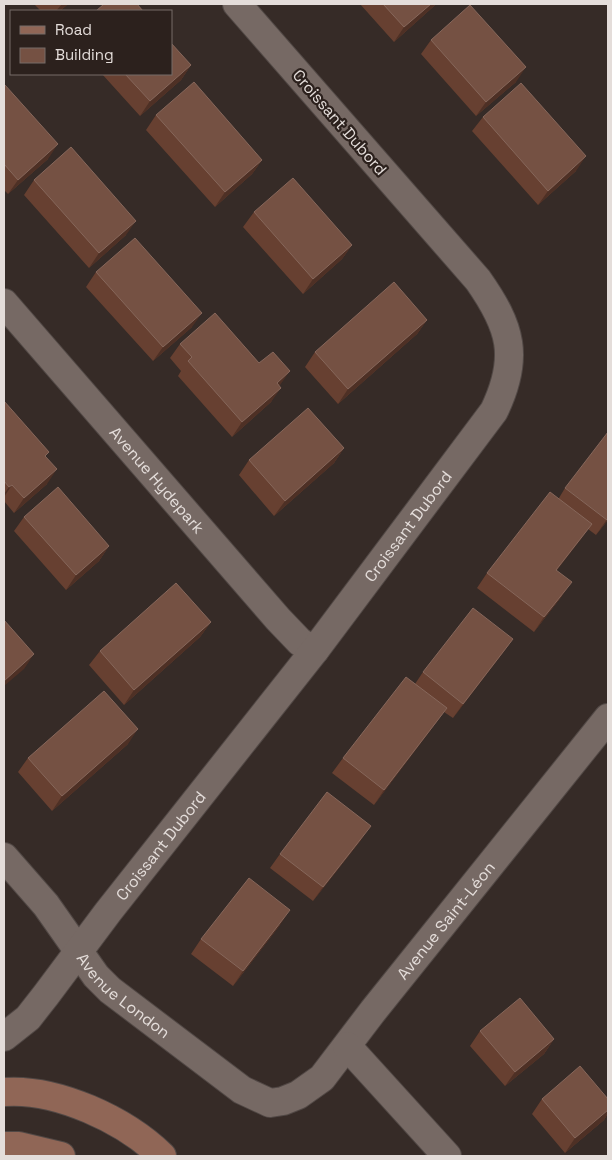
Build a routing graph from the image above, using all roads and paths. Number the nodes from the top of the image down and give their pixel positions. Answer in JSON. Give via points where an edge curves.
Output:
{"nodes":[{"id":1,"x":237,"y":4,"type":"edge"},
{"id":2,"x":4,"y":303,"type":"edge"},
{"id":3,"x":315,"y":650,"type":"junction"},
{"id":4,"x":608,"y":718,"type":"edge"},
{"id":5,"x":4,"y":857,"type":"edge"},
{"id":6,"x":79,"y":951,"type":"junction"},
{"id":7,"x":4,"y":1037,"type":"edge"},
{"id":8,"x":348,"y":1046,"type":"junction"},
{"id":9,"x":4,"y":1092,"type":"edge"},
{"id":10,"x":270,"y":1102,"type":"joint"},
{"id":11,"x":4,"y":1146,"type":"edge"},
{"id":12,"x":61,"y":1156,"type":"edge"},
{"id":13,"x":162,"y":1156,"type":"edge"},
{"id":14,"x":447,"y":1156,"type":"edge"}],
"edges":[{"from":1,"to":3,"type":"street","name":"Croissant Dubord","via":[[478,280],[491,298],[510,342],[505,389],[494,411]]},
{"from":2,"to":3,"type":"street","name":"Avenue Hydepark","via":[[278,619],[300,642]]},
{"from":3,"to":6,"type":"street","name":"Croissant Dubord"},
{"from":4,"to":8,"type":"street","name":"Avenue Saint-Léon"},
{"from":5,"to":6,"type":"street","name":"Avenue London","via":[[46,905]]},
{"from":6,"to":7,"type":"street","name":"Croissant Dubord","via":[[28,1018]]},
{"from":6,"to":10,"type":"street","name":"Avenue London","via":[[110,990],[226,1079],[254,1097]]},
{"from":8,"to":10,"type":"street","name":"Avenue Saint-Léon","via":[[310,1088],[283,1101]]},
{"from":8,"to":14,"type":"street"},
{"from":9,"to":13,"type":"main road","via":[[32,1094],[85,1107],[137,1135]]},
{"from":11,"to":12,"type":"main road","via":[[19,1146]]}]}
